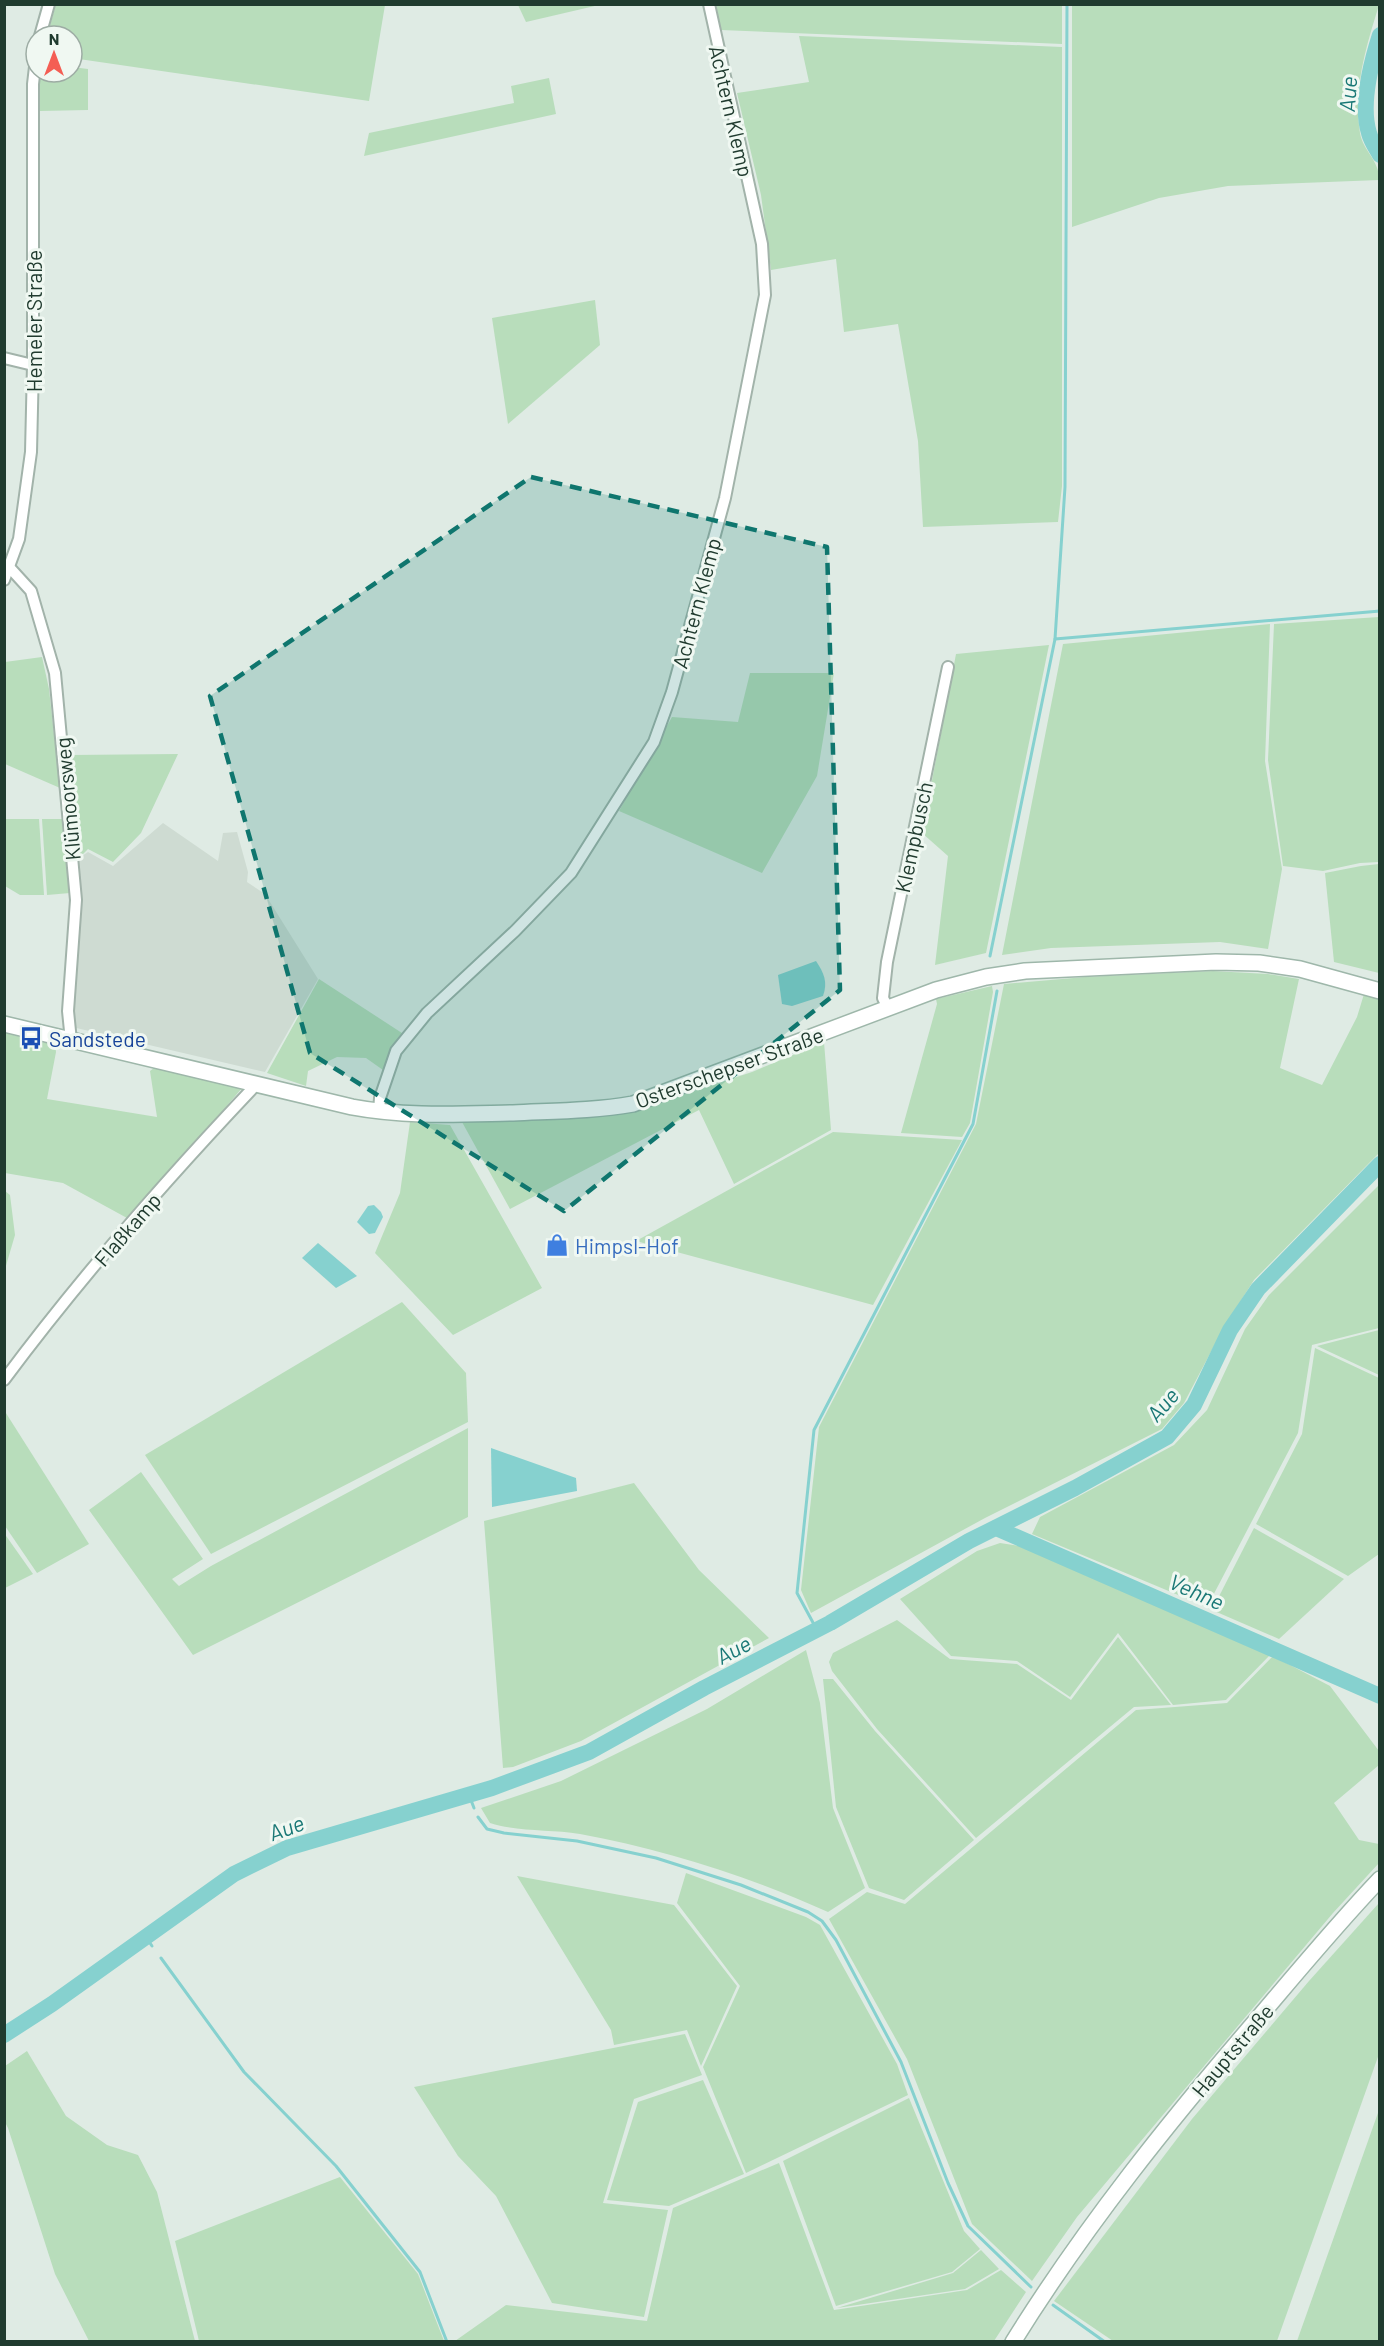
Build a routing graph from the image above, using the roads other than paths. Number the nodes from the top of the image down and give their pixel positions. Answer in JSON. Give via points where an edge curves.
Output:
{"nodes":[{"id":1,"x":49,"y":4,"type":"edge"},
{"id":2,"x":709,"y":4,"type":"edge"},
{"id":3,"x":43,"y":24,"type":"edge"},
{"id":4,"x":33,"y":84,"type":"edge"},
{"id":5,"x":4,"y":358,"type":"edge"},
{"id":6,"x":33,"y":365,"type":"junction"},
{"id":7,"x":10,"y":568,"type":"junction"},
{"id":8,"x":4,"y":580,"type":"edge"},
{"id":9,"x":948,"y":667,"type":"dead end"},
{"id":10,"x":1380,"y":991,"type":"edge"},
{"id":11,"x":888,"y":1008,"type":"junction"},
{"id":12,"x":4,"y":1024,"type":"edge"},
{"id":13,"x":71,"y":1041,"type":"junction"},
{"id":14,"x":254,"y":1083,"type":"junction"},
{"id":15,"x":379,"y":1111,"type":"junction"},
{"id":16,"x":4,"y":1380,"type":"edge"},
{"id":17,"x":1380,"y":1879,"type":"edge"},
{"id":18,"x":1013,"y":2342,"type":"edge"}],
"edges":[{"from":1,"to":3,"type":"street"},
{"from":2,"to":15,"type":"street","name":"Achtern Klemp","via":[[762,244],[765,295],[725,498],[672,692],[654,742],[571,873],[515,932],[427,1012],[396,1051]]},
{"from":4,"to":6,"type":"street","name":"Hemeler Straße"},
{"from":5,"to":6,"type":"street"},
{"from":6,"to":7,"type":"street","name":"Hemeler Straße","via":[[31,452],[19,539]]},
{"from":7,"to":8,"type":"street","name":"Hemeler Straße"},
{"from":7,"to":13,"type":"street","name":"Klümoorsweg","via":[[31,591],[55,673],[76,900],[68,1011]]},
{"from":9,"to":11,"type":"street","name":"Klempbusch","via":[[887,962],[884,998]]},
{"from":10,"to":11,"type":"main road","name":"Osterschepser Straße","via":[[1300,969],[1216,962],[986,977]]},
{"from":11,"to":15,"type":"main road","name":"Osterschepser Straße","via":[[633,1104],[581,1111],[450,1115]]},
{"from":12,"to":13,"type":"main road","name":"Osterschepser Straße"},
{"from":13,"to":14,"type":"main road","name":"Osterschepser Straße"},
{"from":14,"to":15,"type":"main road","name":"Osterschepser Straße"},
{"from":14,"to":16,"type":"street","name":"Flaßkamp","via":[[46,1323]]},
{"from":17,"to":18,"type":"main road","name":"Hauptstraße","via":[[1216,2067],[1091,2226]]}]}
